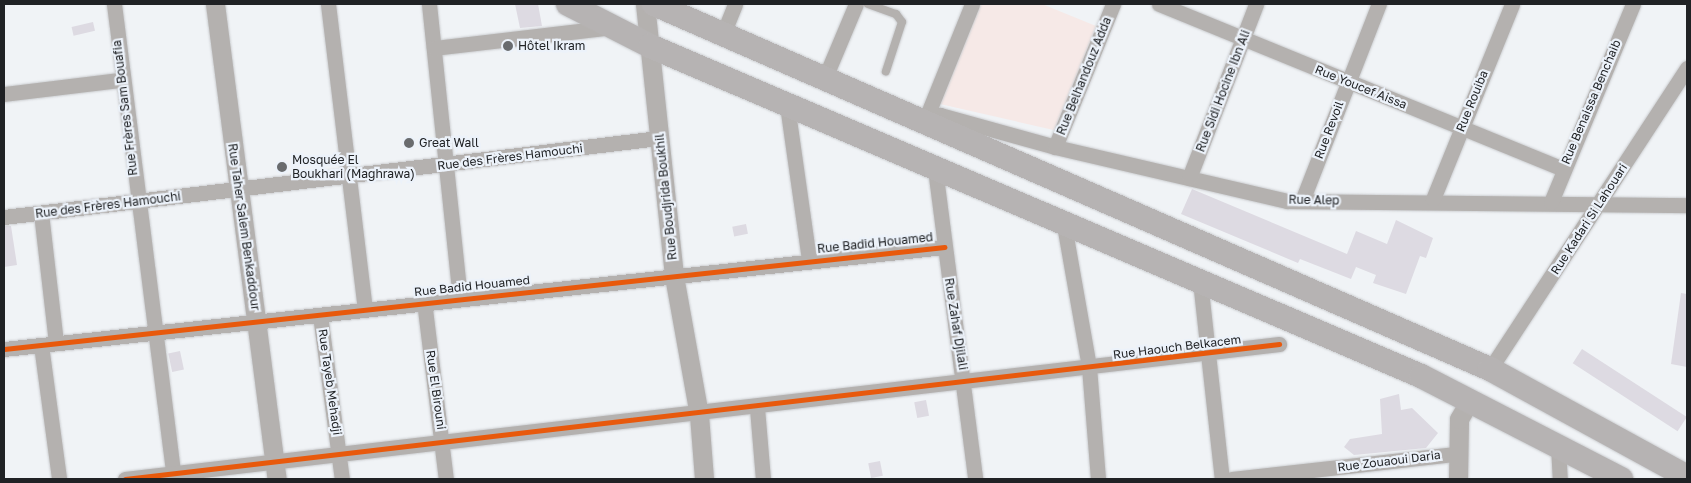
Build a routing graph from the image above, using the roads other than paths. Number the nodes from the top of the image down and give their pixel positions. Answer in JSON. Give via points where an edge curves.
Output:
{"nodes":[{"id":1,"x":114,"y":4,"type":"edge"},
{"id":2,"x":216,"y":4,"type":"edge"},
{"id":3,"x":328,"y":4,"type":"edge"},
{"id":4,"x":429,"y":4,"type":"edge"},
{"id":5,"x":568,"y":4,"type":"edge"},
{"id":6,"x":645,"y":4,"type":"edge"},
{"id":7,"x":654,"y":4,"type":"edge"},
{"id":8,"x":735,"y":4,"type":"edge"},
{"id":9,"x":856,"y":4,"type":"edge"},
{"id":10,"x":868,"y":4,"type":"edge"},
{"id":11,"x":972,"y":4,"type":"edge"},
{"id":12,"x":1113,"y":4,"type":"edge"},
{"id":13,"x":1159,"y":4,"type":"edge"},
{"id":14,"x":1256,"y":4,"type":"edge"},
{"id":15,"x":1379,"y":4,"type":"edge"},
{"id":16,"x":1512,"y":4,"type":"edge"},
{"id":17,"x":1633,"y":4,"type":"edge"},
{"id":18,"x":612,"y":27,"type":"junction"},
{"id":19,"x":723,"y":34,"type":"junction"},
{"id":20,"x":1242,"y":38,"type":"junction"},
{"id":21,"x":650,"y":46,"type":"junction"},
{"id":22,"x":434,"y":48,"type":"junction"},
{"id":23,"x":1687,"y":68,"type":"edge"},
{"id":24,"x":886,"y":71,"type":"dead end"},
{"id":25,"x":120,"y":80,"type":"junction"},
{"id":26,"x":824,"y":80,"type":"junction"},
{"id":27,"x":1347,"y":82,"type":"junction"},
{"id":28,"x":4,"y":94,"type":"edge"},
{"id":29,"x":787,"y":105,"type":"junction"},
{"id":30,"x":924,"y":123,"type":"junction"},
{"id":31,"x":1462,"y":127,"type":"junction"},
{"id":32,"x":659,"y":138,"type":"junction"},
{"id":33,"x":1055,"y":148,"type":"junction"},
{"id":34,"x":448,"y":164,"type":"junction"},
{"id":35,"x":935,"y":169,"type":"junction"},
{"id":36,"x":1563,"y":169,"type":"junction"},
{"id":37,"x":348,"y":178,"type":"junction"},
{"id":38,"x":1189,"y":178,"type":"junction"},
{"id":39,"x":237,"y":190,"type":"junction"},
{"id":40,"x":1433,"y":199,"type":"junction"},
{"id":41,"x":136,"y":200,"type":"junction"},
{"id":42,"x":1302,"y":201,"type":"junction"},
{"id":43,"x":1551,"y":202,"type":"junction"},
{"id":44,"x":1598,"y":205,"type":"junction"},
{"id":45,"x":1687,"y":206,"type":"edge"},
{"id":46,"x":41,"y":213,"type":"junction"},
{"id":47,"x":4,"y":217,"type":"edge"},
{"id":48,"x":1064,"y":225,"type":"junction"},
{"id":49,"x":944,"y":246,"type":"junction"},
{"id":50,"x":809,"y":260,"type":"junction"},
{"id":51,"x":674,"y":276,"type":"junction"},
{"id":52,"x":1200,"y":281,"type":"junction"},
{"id":53,"x":460,"y":296,"type":"junction"},
{"id":54,"x":424,"y":301,"type":"junction"},
{"id":55,"x":365,"y":309,"type":"junction"},
{"id":56,"x":320,"y":315,"type":"junction"},
{"id":57,"x":258,"y":321,"type":"junction"},
{"id":58,"x":154,"y":333,"type":"junction"},
{"id":59,"x":48,"y":344,"type":"junction"},
{"id":60,"x":1278,"y":344,"type":"dead end"},
{"id":61,"x":4,"y":349,"type":"edge"},
{"id":62,"x":1211,"y":354,"type":"junction"},
{"id":63,"x":1089,"y":367,"type":"junction"},
{"id":64,"x":1490,"y":369,"type":"junction"},
{"id":65,"x":965,"y":383,"type":"junction"},
{"id":66,"x":1470,"y":400,"type":"junction"},
{"id":67,"x":757,"y":408,"type":"junction"},
{"id":68,"x":699,"y":415,"type":"junction"},
{"id":69,"x":443,"y":443,"type":"junction"},
{"id":70,"x":1558,"y":445,"type":"junction"},
{"id":71,"x":1456,"y":454,"type":"junction"},
{"id":72,"x":340,"y":455,"type":"junction"},
{"id":73,"x":276,"y":471,"type":"edge"},
{"id":74,"x":174,"y":477,"type":"edge"},
{"id":75,"x":1687,"y":477,"type":"edge"},
{"id":76,"x":59,"y":479,"type":"edge"},
{"id":77,"x":124,"y":479,"type":"edge"},
{"id":78,"x":342,"y":479,"type":"edge"},
{"id":79,"x":446,"y":479,"type":"edge"},
{"id":80,"x":704,"y":479,"type":"edge"},
{"id":81,"x":763,"y":479,"type":"edge"},
{"id":82,"x":975,"y":479,"type":"edge"},
{"id":83,"x":1098,"y":479,"type":"edge"},
{"id":84,"x":1222,"y":479,"type":"edge"},
{"id":85,"x":1232,"y":479,"type":"edge"},
{"id":86,"x":1458,"y":479,"type":"edge"},
{"id":87,"x":1560,"y":479,"type":"edge"},
{"id":88,"x":1622,"y":479,"type":"edge"}],
"edges":[{"from":1,"to":25,"type":"street","name":"Rue Frères Sam Bouafia"},
{"from":2,"to":39,"type":"street","name":"Rue Taher Salem Benkaddour"},
{"from":3,"to":37,"type":"street"},
{"from":4,"to":22,"type":"street"},
{"from":5,"to":18,"type":"main road"},
{"from":6,"to":21,"type":"street","name":"Rue Boudjrida Boukhil"},
{"from":7,"to":19,"type":"main road"},
{"from":8,"to":19,"type":"street"},
{"from":9,"to":26,"type":"street"},
{"from":10,"to":24,"type":"lane","via":[[896,14],[902,22]]},
{"from":11,"to":30,"type":"street"},
{"from":12,"to":33,"type":"street","name":"Rue Belhandouz Adda"},
{"from":13,"to":20,"type":"street","name":"Rue Youcef Aissa"},
{"from":14,"to":20,"type":"street","name":"Rue Sidi Hocine Ibn Ali"},
{"from":15,"to":27,"type":"street","name":"Rue Revoil"},
{"from":16,"to":31,"type":"street","name":"Rue Rouiba"},
{"from":17,"to":36,"type":"street","name":"Rue Benaissa Benchaib"},
{"from":18,"to":21,"type":"main road"},
{"from":18,"to":22,"type":"street"},
{"from":19,"to":26,"type":"main road"},
{"from":20,"to":27,"type":"street","name":"Rue Youcef Aissa"},
{"from":20,"to":38,"type":"street","name":"Rue Sidi Hocine Ibn Ali"},
{"from":21,"to":29,"type":"main road"},
{"from":21,"to":32,"type":"street","name":"Rue Boudjrida Boukhil"},
{"from":22,"to":34,"type":"street"},
{"from":23,"to":44,"type":"street","name":"Rue Kadari Si Lahouari"},
{"from":25,"to":28,"type":"street"},
{"from":25,"to":41,"type":"street","name":"Rue Frères Sam Bouafia"},
{"from":26,"to":30,"type":"main road"},
{"from":27,"to":31,"type":"street","name":"Rue Youcef Aissa"},
{"from":27,"to":42,"type":"street","name":"Rue Revoil"},
{"from":29,"to":35,"type":"main road"},
{"from":29,"to":50,"type":"street"},
{"from":30,"to":33,"type":"street","name":"Rue Alep","via":[[940,115]]},
{"from":30,"to":64,"type":"main road"},
{"from":31,"to":36,"type":"street","name":"Rue Youcef Aissa"},
{"from":31,"to":40,"type":"street","name":"Rue Rouiba"},
{"from":32,"to":34,"type":"street","name":"Rue des Frères Hamouchi"},
{"from":32,"to":51,"type":"street","name":"Rue Boudjrida Boukhil"},
{"from":33,"to":38,"type":"street","name":"Rue Alep"},
{"from":34,"to":37,"type":"street","name":"Rue des Frères Hamouchi"},
{"from":34,"to":53,"type":"street"},
{"from":35,"to":48,"type":"main road"},
{"from":35,"to":49,"type":"street","name":"Rue Zahaf Djilali"},
{"from":36,"to":43,"type":"street","name":"Rue Benaissa Benchaib"},
{"from":37,"to":39,"type":"street","name":"Rue des Frères Hamouchi"},
{"from":37,"to":55,"type":"street"},
{"from":38,"to":42,"type":"street","name":"Rue Alep"},
{"from":39,"to":41,"type":"street","name":"Rue des Frères Hamouchi"},
{"from":39,"to":57,"type":"street","name":"Rue Taher Salem Benkaddour"},
{"from":40,"to":42,"type":"street","name":"Rue Alep"},
{"from":40,"to":43,"type":"street","name":"Rue Alep"},
{"from":41,"to":46,"type":"street","name":"Rue des Frères Hamouchi"},
{"from":41,"to":58,"type":"street","name":"Rue Frères Sam Bouafia"},
{"from":43,"to":44,"type":"street","name":"Rue Alep"},
{"from":44,"to":45,"type":"street","name":"Rue Alep"},
{"from":44,"to":64,"type":"street","name":"Rue Kadari Si Lahouari"},
{"from":46,"to":47,"type":"street","name":"Rue des Frères Hamouchi"},
{"from":46,"to":59,"type":"street"},
{"from":48,"to":52,"type":"main road"},
{"from":48,"to":63,"type":"street"},
{"from":49,"to":50,"type":"street","name":"Rue Badid Houamed"},
{"from":49,"to":65,"type":"street","name":"Rue Zahaf Djilali"},
{"from":50,"to":51,"type":"street","name":"Rue Badid Houamed"},
{"from":51,"to":53,"type":"street","name":"Rue Badid Houamed"},
{"from":51,"to":68,"type":"street","name":"Rue Boudjrida Boukhil"},
{"from":52,"to":62,"type":"street"},
{"from":52,"to":66,"type":"main road"},
{"from":53,"to":54,"type":"street","name":"Rue Badid Houamed"},
{"from":54,"to":55,"type":"street","name":"Rue Badid Houamed"},
{"from":54,"to":69,"type":"street","name":"Rue El Birouni"},
{"from":55,"to":56,"type":"street","name":"Rue Badid Houamed"},
{"from":56,"to":57,"type":"street","name":"Rue Badid Houamed"},
{"from":56,"to":72,"type":"street","name":"Rue Tayeb Mehadji"},
{"from":57,"to":58,"type":"street","name":"Rue Badid Houamed"},
{"from":57,"to":73,"type":"street","name":"Rue Taher Salem Benkaddour"},
{"from":58,"to":59,"type":"street","name":"Rue Badid Houamed"},
{"from":58,"to":74,"type":"street","name":"Rue Frères Sam Bouafia"},
{"from":59,"to":61,"type":"street","name":"Rue Badid Houamed"},
{"from":59,"to":76,"type":"street"},
{"from":60,"to":62,"type":"street","name":"Rue Haouch Belkacem"},
{"from":62,"to":63,"type":"street","name":"Rue Haouch Belkacem"},
{"from":62,"to":84,"type":"street"},
{"from":63,"to":65,"type":"street","name":"Rue Haouch Belkacem"},
{"from":63,"to":83,"type":"street"},
{"from":64,"to":75,"type":"main road"},
{"from":65,"to":67,"type":"street","name":"Rue Haouch Belkacem"},
{"from":65,"to":82,"type":"street","name":"Rue Zahaf Djilali"},
{"from":66,"to":70,"type":"main road"},
{"from":66,"to":71,"type":"street","via":[[1459,419]]},
{"from":67,"to":68,"type":"street","name":"Rue Haouch Belkacem"},
{"from":67,"to":81,"type":"street"},
{"from":68,"to":69,"type":"street","name":"Rue Haouch Belkacem"},
{"from":68,"to":80,"type":"street","name":"Rue Boudjrida Boukhil"},
{"from":69,"to":72,"type":"street","name":"Rue Haouch Belkacem"},
{"from":69,"to":79,"type":"street","name":"Rue El Birouni"},
{"from":70,"to":87,"type":"street"},
{"from":70,"to":88,"type":"main road"},
{"from":71,"to":85,"type":"street","name":"Rue Zouaoui Daria"},
{"from":71,"to":86,"type":"street"},
{"from":72,"to":73,"type":"street","name":"Rue Haouch Belkacem"},
{"from":72,"to":78,"type":"street","name":"Rue Tayeb Mehadji"},
{"from":73,"to":74,"type":"street","name":"Rue Haouch Belkacem"},
{"from":74,"to":77,"type":"street","name":"Rue Haouch Belkacem"}]}
